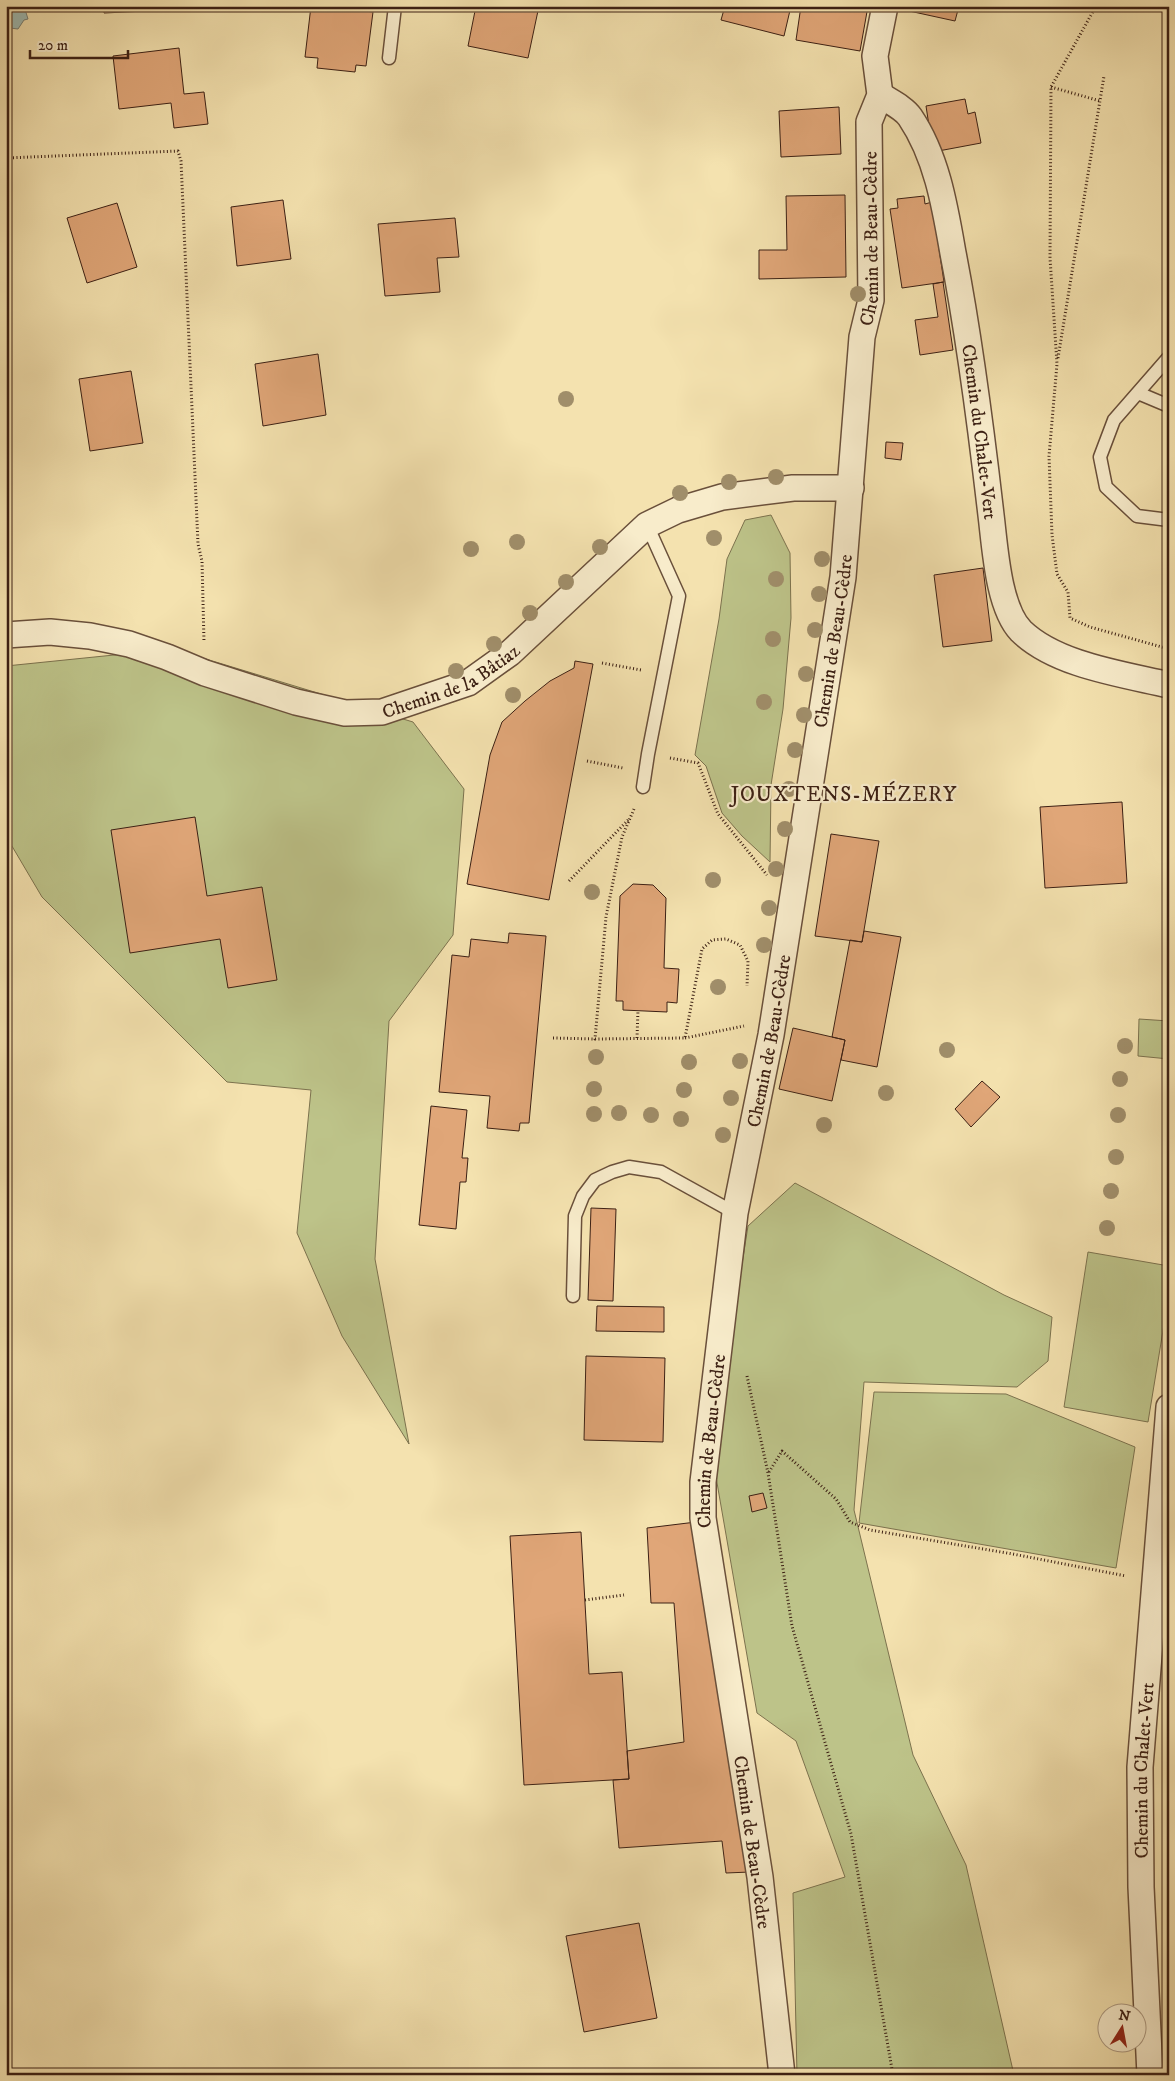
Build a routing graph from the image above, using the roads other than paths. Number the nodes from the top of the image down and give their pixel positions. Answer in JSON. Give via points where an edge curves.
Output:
{"nodes":[{"id":1,"x":395,"y":6,"type":"edge"},
{"id":2,"x":885,"y":6,"type":"edge"},
{"id":3,"x":388,"y":58,"type":"dead end"},
{"id":4,"x":880,"y":95,"type":"junction"},
{"id":5,"x":1169,"y":357,"type":"edge"},
{"id":6,"x":1138,"y":394,"type":"junction"},
{"id":7,"x":1169,"y":406,"type":"edge"},
{"id":8,"x":851,"y":488,"type":"junction"},
{"id":9,"x":1169,"y":520,"type":"edge"},
{"id":10,"x":647,"y":525,"type":"junction"},
{"id":11,"x":6,"y":635,"type":"edge"},
{"id":12,"x":1169,"y":685,"type":"edge"},
{"id":13,"x":643,"y":787,"type":"road end"},
{"id":14,"x":735,"y":1213,"type":"junction"},
{"id":15,"x":573,"y":1296,"type":"dead end"},
{"id":16,"x":1169,"y":1407,"type":"edge"},
{"id":17,"x":782,"y":2075,"type":"edge"},
{"id":18,"x":1150,"y":2075,"type":"edge"}],
"edges":[{"from":1,"to":3,"type":"lane"},
{"from":2,"to":4,"type":"street","name":"Chemin de Beau-Cèdre","via":[[875,56]]},
{"from":4,"to":8,"type":"street","name":"Chemin de Beau-Cèdre","via":[[869,122],[871,300],[862,337]]},
{"from":4,"to":12,"type":"street","name":"Chemin du Chalet-Vert","via":[[909,115],[923,140],[941,188],[960,287],[999,581],[1010,611],[1021,630],[1048,650],[1084,666]]},
{"from":5,"to":6,"type":"lane"},
{"from":6,"to":7,"type":"lane"},
{"from":6,"to":9,"type":"lane","via":[[1114,420],[1100,457],[1106,487],[1137,516]]},
{"from":8,"to":10,"type":"street","name":"Chemin de la Bâtiaz","via":[[793,488],[722,497],[678,510]]},
{"from":8,"to":14,"type":"street","name":"Chemin de Beau-Cèdre","via":[[843,577],[771,1035]]},
{"from":10,"to":11,"type":"street","name":"Chemin de la Bâtiaz","via":[[510,652],[468,683],[382,712],[345,713],[296,702],[205,673],[167,656],[90,636],[50,632]]},
{"from":10,"to":13,"type":"lane","via":[[679,596]]},
{"from":14,"to":15,"type":"lane","via":[[661,1172],[630,1167],[595,1180],[583,1196],[575,1216]]},
{"from":14,"to":17,"type":"street","name":"Chemin de Beau-Cèdre","via":[[705,1453],[703,1518],[760,1877]]},
{"from":16,"to":18,"type":"street","name":"Chemin du Chalet-Vert","via":[[1140,1767]]}]}
